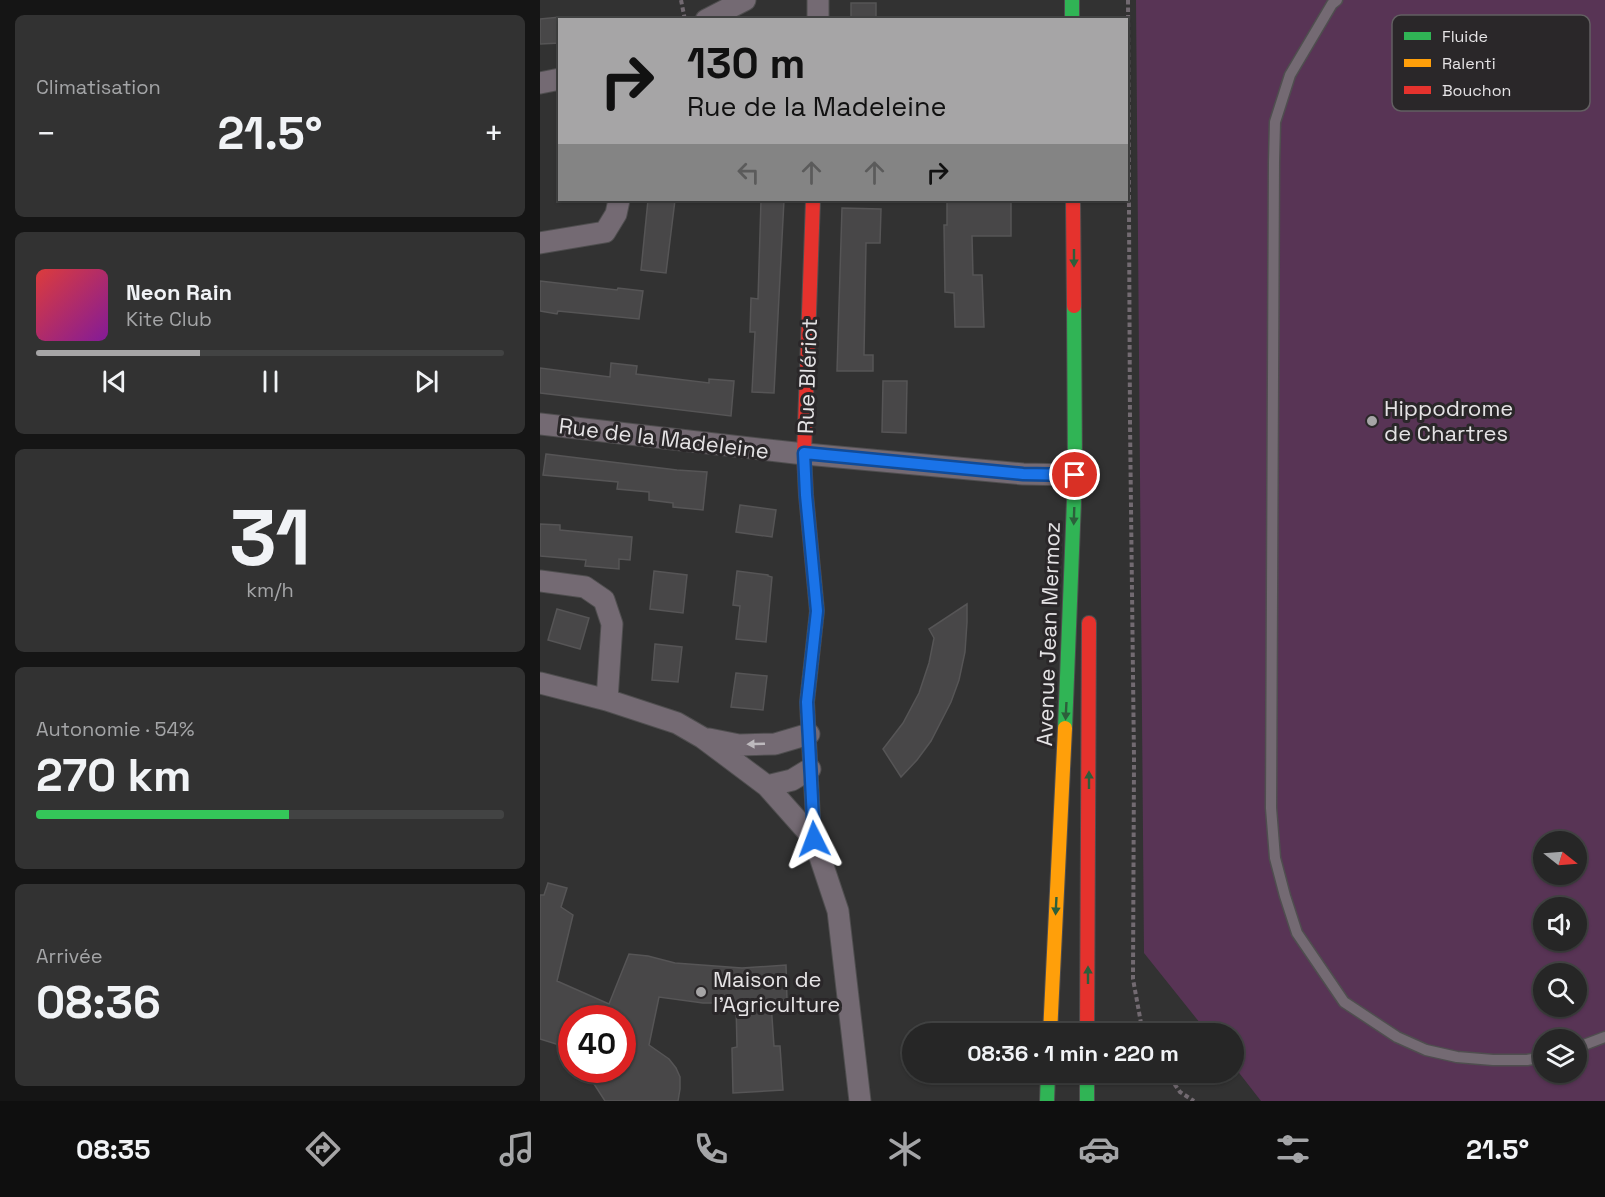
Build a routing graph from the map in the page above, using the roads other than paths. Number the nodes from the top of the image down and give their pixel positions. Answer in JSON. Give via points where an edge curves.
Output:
{"nodes":[{"id":1,"x":745,"y":0,"type":"edge"},
{"id":2,"x":818,"y":0,"type":"edge"},
{"id":3,"x":1072,"y":0,"type":"edge"},
{"id":4,"x":1337,"y":0,"type":"edge"},
{"id":5,"x":710,"y":18,"type":"edge"},
{"id":6,"x":818,"y":18,"type":"edge"},
{"id":7,"x":1072,"y":18,"type":"edge"},
{"id":8,"x":558,"y":79,"type":"edge"},
{"id":9,"x":540,"y":82,"type":"edge"},
{"id":10,"x":619,"y":201,"type":"edge"},
{"id":11,"x":813,"y":201,"type":"edge"},
{"id":12,"x":1073,"y":201,"type":"edge"},
{"id":13,"x":540,"y":243,"type":"edge"},
{"id":14,"x":540,"y":424,"type":"edge"},
{"id":15,"x":804,"y":453,"type":"junction"},
{"id":16,"x":1075,"y":475,"type":"junction"},
{"id":17,"x":540,"y":580,"type":"edge"},
{"id":18,"x":1089,"y":605,"type":"dead end"},
{"id":19,"x":540,"y":683,"type":"edge"},
{"id":20,"x":607,"y":700,"type":"junction"},
{"id":21,"x":809,"y":734,"type":"junction"},
{"id":22,"x":703,"y":738,"type":"junction"},
{"id":23,"x":810,"y":769,"type":"junction"},
{"id":24,"x":767,"y":786,"type":"junction"},
{"id":25,"x":814,"y":839,"type":"junction"},
{"id":26,"x":1051,"y":1023,"type":"edge"},
{"id":27,"x":1088,"y":1023,"type":"edge"},
{"id":28,"x":1605,"y":1037,"type":"edge"},
{"id":29,"x":1587,"y":1044,"type":"edge"},
{"id":30,"x":1533,"y":1059,"type":"edge"},
{"id":31,"x":1048,"y":1083,"type":"edge"},
{"id":32,"x":1087,"y":1083,"type":"edge"},
{"id":33,"x":860,"y":1101,"type":"edge"},
{"id":34,"x":1047,"y":1101,"type":"edge"},
{"id":35,"x":1087,"y":1101,"type":"edge"}],
"edges":[{"from":1,"to":5,"type":"street"},
{"from":2,"to":6,"type":"street"},
{"from":3,"to":7,"type":"main road"},
{"from":4,"to":30,"type":"lane","via":[[1290,75],[1275,122],[1271,796],[1275,858],[1297,933],[1344,1002],[1397,1037],[1426,1050],[1492,1060]]},
{"from":8,"to":9,"type":"street"},
{"from":10,"to":13,"type":"street","via":[[605,232]]},
{"from":11,"to":15,"type":"main road","name":"Rue Blériot"},
{"from":12,"to":16,"type":"main road","name":"Avenue Jean Mermoz","one_way":true},
{"from":14,"to":15,"type":"street","name":"Rue de la Madeleine"},
{"from":15,"to":16,"type":"street","name":"Rue de la Madeleine","via":[[1023,474]]},
{"from":15,"to":21,"type":"main road","name":"Rue Blériot","via":[[817,611],[807,702]]},
{"from":16,"to":26,"type":"main road","name":"Avenue Jean Mermoz","one_way":true},
{"from":17,"to":20,"type":"street","via":[[585,587],[604,600],[612,624]]},
{"from":27,"to":18,"type":"main road","name":"Avenue Jean Mermoz","one_way":true},
{"from":19,"to":20,"type":"street"},
{"from":20,"to":22,"type":"street","via":[[677,723]]},
{"from":21,"to":22,"type":"street","one_way":true,"via":[[775,744],[739,745]]},
{"from":21,"to":23,"type":"main road","name":"Rue Blériot"},
{"from":22,"to":24,"type":"street"},
{"from":23,"to":24,"type":"street","via":[[792,780]]},
{"from":23,"to":25,"type":"main road","name":"Rue Blériot"},
{"from":24,"to":25,"type":"street"},
{"from":25,"to":33,"type":"street","via":[[838,910]]},
{"from":28,"to":29,"type":"lane"},
{"from":31,"to":34,"type":"main road"},
{"from":32,"to":35,"type":"main road"}]}
